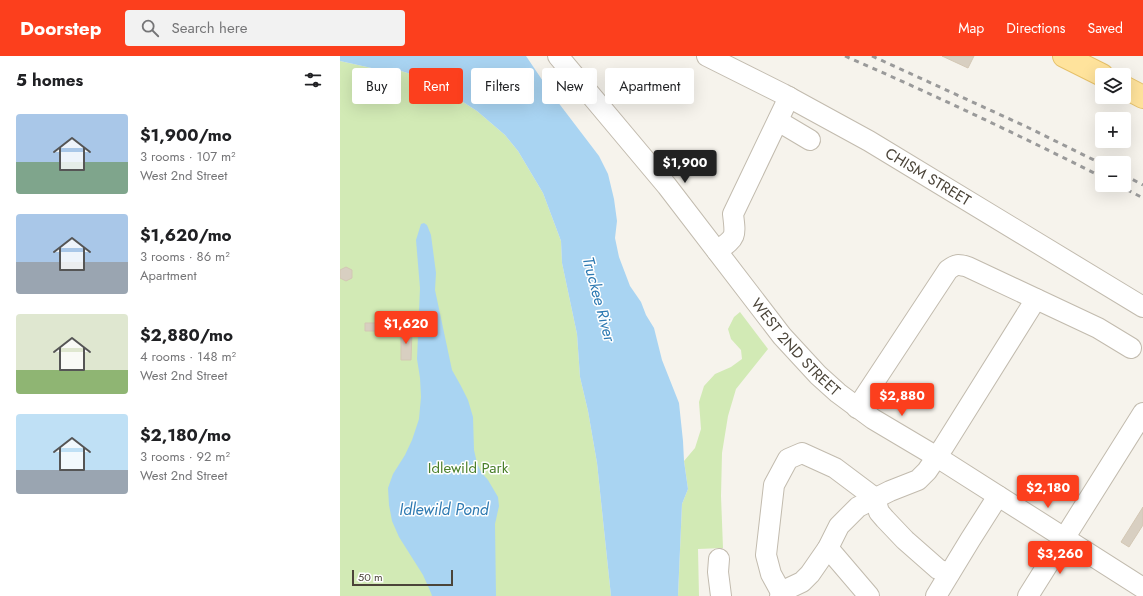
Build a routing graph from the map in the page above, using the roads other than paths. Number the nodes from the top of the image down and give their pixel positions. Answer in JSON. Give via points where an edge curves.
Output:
{"nodes":[{"id":1,"x":558,"y":56,"type":"edge"},
{"id":2,"x":708,"y":56,"type":"edge"},
{"id":3,"x":1064,"y":56,"type":"edge"},
{"id":4,"x":1095,"y":72,"type":"edge"},
{"id":5,"x":1131,"y":91,"type":"edge"},
{"id":6,"x":789,"y":97,"type":"junction"},
{"id":7,"x":1143,"y":97,"type":"edge"},
{"id":8,"x":778,"y":121,"type":"junction"},
{"id":9,"x":810,"y":140,"type":"dead end"},
{"id":10,"x":717,"y":251,"type":"junction"},
{"id":11,"x":1036,"y":298,"type":"junction"},
{"id":12,"x":1143,"y":307,"type":"edge"},
{"id":13,"x":1131,"y":348,"type":"dead end"},
{"id":14,"x":857,"y":408,"type":"junction"},
{"id":15,"x":1143,"y":413,"type":"edge"},
{"id":16,"x":1136,"y":438,"type":"edge"},
{"id":17,"x":937,"y":457,"type":"junction"},
{"id":18,"x":998,"y":496,"type":"junction"},
{"id":19,"x":875,"y":498,"type":"junction"},
{"id":20,"x":1065,"y":538,"type":"junction"},
{"id":21,"x":828,"y":548,"type":"junction"},
{"id":22,"x":718,"y":559,"type":"dead end"},
{"id":23,"x":949,"y":574,"type":"junction"},
{"id":24,"x":1143,"y":588,"type":"edge"},
{"id":25,"x":807,"y":589,"type":"edge"},
{"id":26,"x":781,"y":595,"type":"edge"},
{"id":27,"x":721,"y":596,"type":"edge"},
{"id":28,"x":869,"y":596,"type":"edge"},
{"id":29,"x":936,"y":596,"type":"edge"},
{"id":30,"x":1028,"y":596,"type":"edge"}],
"edges":[{"from":1,"to":10,"type":"street","name":"WEST 2ND STREET","via":[[667,186]]},
{"from":2,"to":6,"type":"street","name":"CHISM STREET"},
{"from":3,"to":4,"type":"main road"},
{"from":5,"to":7,"type":"main road"},
{"from":6,"to":8,"type":"street"},
{"from":6,"to":12,"type":"street","name":"CHISM STREET","via":[[869,141]]},
{"from":8,"to":9,"type":"street"},
{"from":8,"to":10,"type":"street","via":[[733,214],[735,232],[732,240]]},
{"from":10,"to":14,"type":"street","name":"WEST 2ND STREET","via":[[782,336],[818,375]]},
{"from":11,"to":13,"type":"street","via":[[1098,328]]},
{"from":11,"to":14,"type":"street","via":[[968,267],[954,266],[948,270]]},
{"from":11,"to":17,"type":"street"},
{"from":14,"to":17,"type":"street","name":"WEST 2ND STREET"},
{"from":15,"to":16,"type":"street"},
{"from":16,"to":20,"type":"street"},
{"from":17,"to":18,"type":"street","name":"WEST 2ND STREET"},
{"from":17,"to":19,"type":"street","via":[[918,480]]},
{"from":18,"to":20,"type":"street","name":"WEST 2ND STREET"},
{"from":18,"to":23,"type":"street"},
{"from":19,"to":21,"type":"street","via":[[858,507],[839,526]]},
{"from":19,"to":23,"type":"street","via":[[879,512],[890,525],[938,569]]},
{"from":19,"to":26,"type":"street","via":[[835,468],[802,454],[788,459],[774,485],[766,555]]},
{"from":20,"to":24,"type":"street","name":"WEST 2ND STREET"},
{"from":20,"to":30,"type":"street"},
{"from":21,"to":25,"type":"street","via":[[810,574]]},
{"from":21,"to":28,"type":"street"},
{"from":22,"to":27,"type":"street"},
{"from":23,"to":29,"type":"street"},
{"from":25,"to":26,"type":"street","via":[[785,590]]}]}
